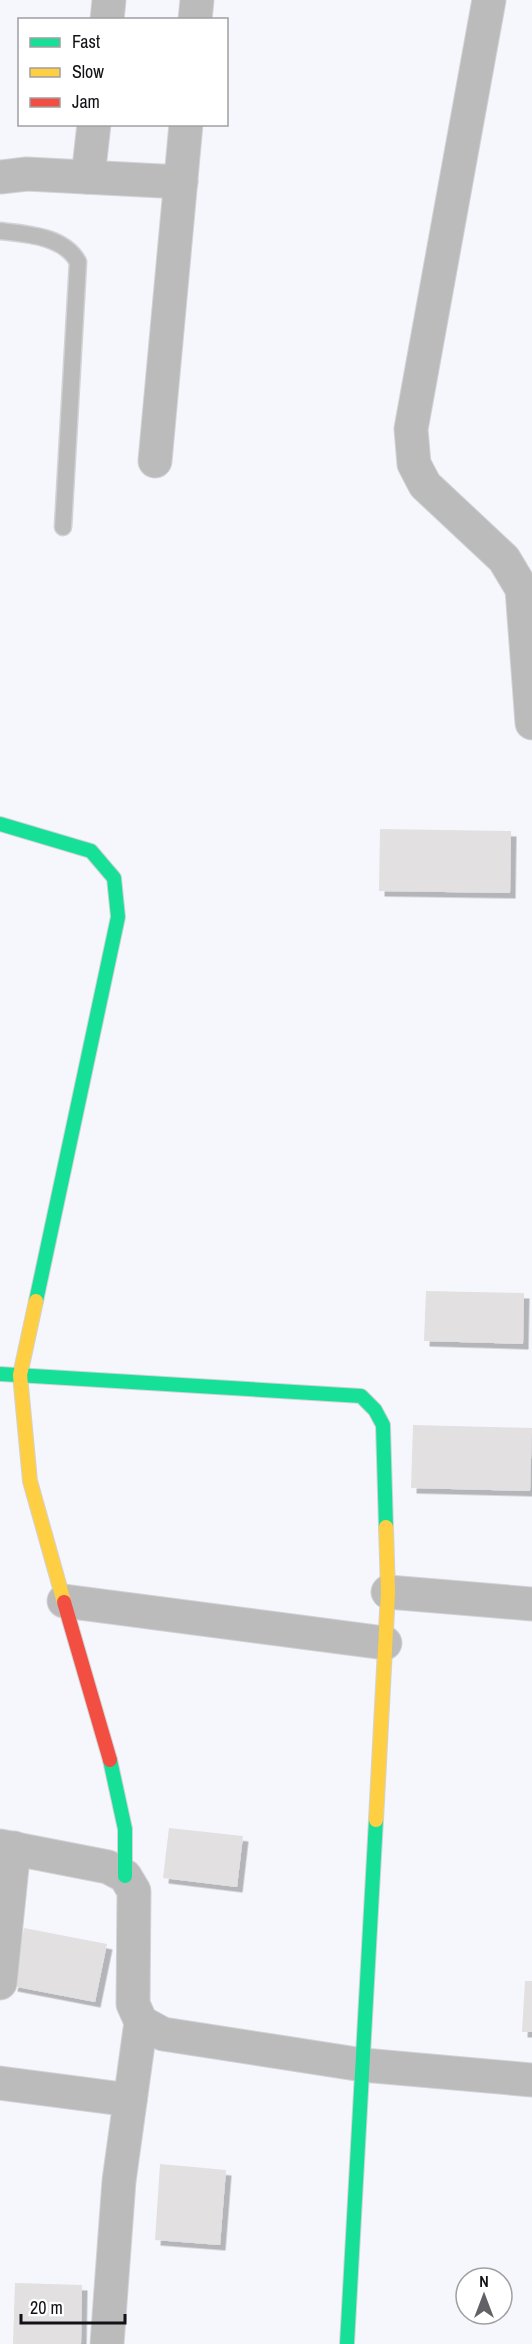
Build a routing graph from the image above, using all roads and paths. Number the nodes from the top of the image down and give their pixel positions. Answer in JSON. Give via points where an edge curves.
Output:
{"nodes":[{"id":1,"x":109,"y":0,"type":"edge"},
{"id":2,"x":197,"y":0,"type":"edge"},
{"id":3,"x":489,"y":0,"type":"edge"},
{"id":4,"x":107,"y":18,"type":"edge"},
{"id":5,"x":195,"y":18,"type":"edge"},
{"id":6,"x":94,"y":126,"type":"edge"},
{"id":7,"x":186,"y":126,"type":"edge"},
{"id":8,"x":0,"y":177,"type":"edge"},
{"id":9,"x":88,"y":177,"type":"junction"},
{"id":10,"x":181,"y":182,"type":"junction"},
{"id":11,"x":0,"y":231,"type":"edge"},
{"id":12,"x":155,"y":461,"type":"dead end"},
{"id":13,"x":63,"y":527,"type":"dead end"},
{"id":14,"x":532,"y":723,"type":"edge"},
{"id":15,"x":0,"y":825,"type":"edge"},
{"id":16,"x":0,"y":1374,"type":"edge"},
{"id":17,"x":20,"y":1375,"type":"junction"},
{"id":18,"x":388,"y":1592,"type":"junction"},
{"id":19,"x":64,"y":1601,"type":"junction"},
{"id":20,"x":532,"y":1604,"type":"edge"},
{"id":21,"x":385,"y":1643,"type":"junction"},
{"id":22,"x":7,"y":1847,"type":"edge"},
{"id":23,"x":125,"y":1876,"type":"junction"},
{"id":24,"x":0,"y":1983,"type":"edge"},
{"id":25,"x":141,"y":2022,"type":"junction"},
{"id":26,"x":363,"y":2065,"type":"junction"},
{"id":27,"x":532,"y":2080,"type":"edge"},
{"id":28,"x":0,"y":2083,"type":"edge"},
{"id":29,"x":130,"y":2100,"type":"junction"},
{"id":30,"x":107,"y":2344,"type":"edge"},
{"id":31,"x":347,"y":2344,"type":"edge"}],
"edges":[{"from":1,"to":4,"type":"street"},
{"from":2,"to":5,"type":"street"},
{"from":3,"to":14,"type":"street","via":[[411,429],[414,464],[425,485],[504,559],[522,589]]},
{"from":6,"to":9,"type":"street"},
{"from":7,"to":10,"type":"street"},
{"from":8,"to":9,"type":"street"},
{"from":9,"to":10,"type":"street"},
{"from":10,"to":12,"type":"street"},
{"from":11,"to":13,"type":"lane","via":[[59,242],[78,262]]},
{"from":15,"to":17,"type":"street","via":[[91,851],[114,878],[118,917]]},
{"from":16,"to":17,"type":"street"},
{"from":17,"to":18,"type":"street","via":[[361,1396],[383,1425]]},
{"from":17,"to":19,"type":"street","via":[[30,1481]]},
{"from":18,"to":20,"type":"street"},
{"from":18,"to":21,"type":"street"},
{"from":19,"to":21,"type":"street"},
{"from":19,"to":23,"type":"street","via":[[116,1784],[125,1829]]},
{"from":21,"to":26,"type":"street"},
{"from":22,"to":23,"type":"street","via":[[108,1867]]},
{"from":22,"to":24,"type":"street"},
{"from":23,"to":25,"type":"street","via":[[134,1891],[133,2004]]},
{"from":25,"to":26,"type":"street","via":[[163,2034]]},
{"from":25,"to":29,"type":"street"},
{"from":26,"to":27,"type":"street"},
{"from":26,"to":31,"type":"street"},
{"from":28,"to":29,"type":"street"},
{"from":29,"to":30,"type":"street","via":[[119,2181]]}]}
